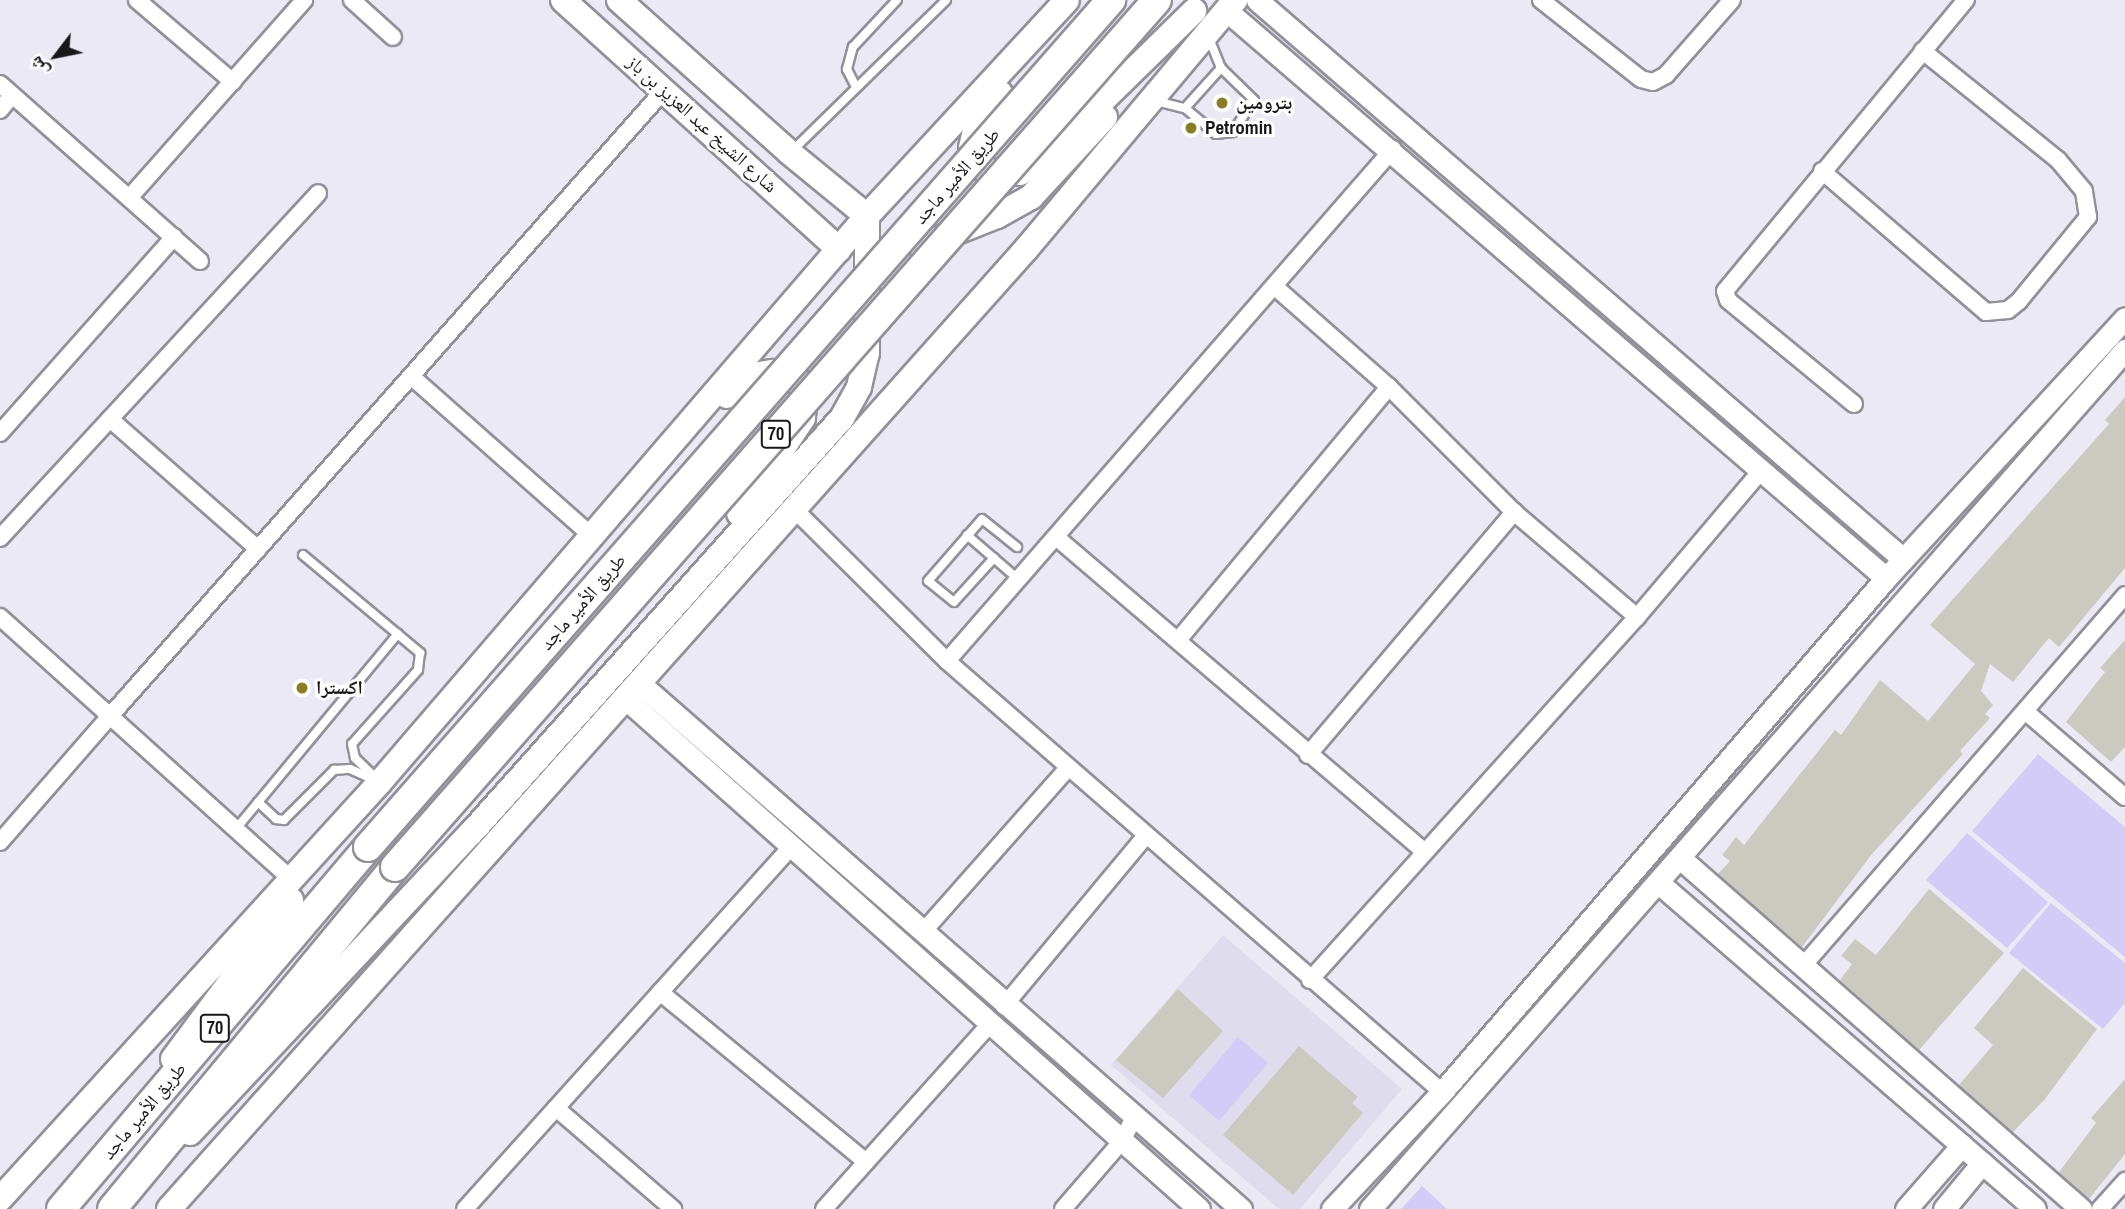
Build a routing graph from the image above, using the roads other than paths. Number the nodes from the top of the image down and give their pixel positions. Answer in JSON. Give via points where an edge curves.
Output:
{"nodes":[{"id":1,"x":137,"y":0,"type":"edge"},
{"id":2,"x":304,"y":0,"type":"edge"},
{"id":3,"x":352,"y":0,"type":"edge"},
{"id":4,"x":564,"y":0,"type":"edge"},
{"id":5,"x":619,"y":0,"type":"edge"},
{"id":6,"x":897,"y":0,"type":"edge"},
{"id":7,"x":946,"y":0,"type":"edge"},
{"id":8,"x":1067,"y":0,"type":"edge"},
{"id":9,"x":1075,"y":0,"type":"edge"},
{"id":10,"x":1111,"y":0,"type":"edge"},
{"id":11,"x":1157,"y":0,"type":"edge"},
{"id":12,"x":1257,"y":0,"type":"edge"},
{"id":13,"x":1541,"y":0,"type":"edge"},
{"id":14,"x":1732,"y":0,"type":"edge"},
{"id":15,"x":1966,"y":0,"type":"edge"},
{"id":16,"x":1199,"y":5,"type":"edge"},
{"id":17,"x":1231,"y":5,"type":"edge"},
{"id":18,"x":1207,"y":33,"type":"junction"},
{"id":19,"x":393,"y":37,"type":"dead end"},
{"id":20,"x":1923,"y":51,"type":"junction"},
{"id":21,"x":1221,"y":68,"type":"junction"},
{"id":22,"x":233,"y":82,"type":"junction"},
{"id":23,"x":856,"y":87,"type":"junction"},
{"id":24,"x":665,"y":89,"type":"junction"},
{"id":25,"x":6,"y":90,"type":"edge"},
{"id":26,"x":1149,"y":99,"type":"junction"},
{"id":27,"x":1185,"y":108,"type":"junction"},
{"id":28,"x":0,"y":110,"type":"edge"},
{"id":29,"x":1393,"y":149,"type":"junction"},
{"id":30,"x":789,"y":153,"type":"junction"},
{"id":31,"x":1822,"y":171,"type":"junction"},
{"id":32,"x":318,"y":193,"type":"dead end"},
{"id":33,"x":130,"y":197,"type":"junction"},
{"id":34,"x":867,"y":216,"type":"junction"},
{"id":35,"x":174,"y":237,"type":"junction"},
{"id":36,"x":920,"y":246,"type":"junction"},
{"id":37,"x":839,"y":249,"type":"junction"},
{"id":38,"x":864,"y":251,"type":"junction"},
{"id":39,"x":200,"y":261,"type":"dead end"},
{"id":40,"x":1274,"y":286,"type":"junction"},
{"id":41,"x":1599,"y":295,"type":"junction"},
{"id":42,"x":1583,"y":314,"type":"junction"},
{"id":43,"x":2125,"y":318,"type":"edge"},
{"id":44,"x":2125,"y":350,"type":"edge"},
{"id":45,"x":411,"y":376,"type":"junction"},
{"id":46,"x":1388,"y":387,"type":"junction"},
{"id":47,"x":2067,"y":398,"type":"junction"},
{"id":48,"x":1854,"y":404,"type":"dead end"},
{"id":49,"x":110,"y":419,"type":"junction"},
{"id":50,"x":0,"y":433,"type":"edge"},
{"id":51,"x":1761,"y":471,"type":"junction"},
{"id":52,"x":792,"y":507,"type":"junction"},
{"id":53,"x":1514,"y":512,"type":"junction"},
{"id":54,"x":598,"y":527,"type":"junction"},
{"id":55,"x":967,"y":535,"type":"junction"},
{"id":56,"x":1056,"y":537,"type":"junction"},
{"id":57,"x":0,"y":538,"type":"edge"},
{"id":58,"x":1017,"y":547,"type":"dead end"},
{"id":59,"x":258,"y":549,"type":"junction"},
{"id":60,"x":303,"y":555,"type":"dead end"},
{"id":61,"x":994,"y":558,"type":"junction"},
{"id":62,"x":1903,"y":559,"type":"junction"},
{"id":63,"x":1886,"y":578,"type":"junction"},
{"id":64,"x":1019,"y":579,"type":"junction"},
{"id":65,"x":689,"y":591,"type":"junction"},
{"id":66,"x":2125,"y":595,"type":"edge"},
{"id":67,"x":0,"y":617,"type":"edge"},
{"id":68,"x":1637,"y":617,"type":"junction"},
{"id":69,"x":398,"y":634,"type":"junction"},
{"id":70,"x":1179,"y":639,"type":"junction"},
{"id":71,"x":947,"y":661,"type":"junction"},
{"id":72,"x":632,"y":691,"type":"junction"},
{"id":73,"x":2025,"y":712,"type":"junction"},
{"id":74,"x":110,"y":716,"type":"junction"},
{"id":75,"x":1755,"y":731,"type":"junction"},
{"id":76,"x":1774,"y":748,"type":"junction"},
{"id":77,"x":1308,"y":755,"type":"junction"},
{"id":78,"x":1069,"y":768,"type":"junction"},
{"id":79,"x":380,"y":782,"type":"junction"},
{"id":80,"x":2125,"y":797,"type":"edge"},
{"id":81,"x":258,"y":802,"type":"junction"},
{"id":82,"x":234,"y":830,"type":"junction"},
{"id":83,"x":472,"y":832,"type":"junction"},
{"id":84,"x":1145,"y":838,"type":"junction"},
{"id":85,"x":0,"y":842,"type":"edge"},
{"id":86,"x":791,"y":848,"type":"junction"},
{"id":87,"x":1423,"y":852,"type":"junction"},
{"id":88,"x":1680,"y":858,"type":"junction"},
{"id":89,"x":291,"y":879,"type":"junction"},
{"id":90,"x":1660,"y":884,"type":"junction"},
{"id":91,"x":922,"y":933,"type":"junction"},
{"id":92,"x":1802,"y":967,"type":"junction"},
{"id":93,"x":1310,"y":980,"type":"junction"},
{"id":94,"x":660,"y":992,"type":"junction"},
{"id":95,"x":1004,"y":1006,"type":"junction"},
{"id":96,"x":990,"y":1023,"type":"junction"},
{"id":97,"x":1442,"y":1093,"type":"junction"},
{"id":98,"x":556,"y":1108,"type":"junction"},
{"id":99,"x":1133,"y":1119,"type":"junction"},
{"id":100,"x":242,"y":1125,"type":"junction"},
{"id":101,"x":1122,"y":1142,"type":"junction"},
{"id":102,"x":1962,"y":1145,"type":"junction"},
{"id":103,"x":866,"y":1162,"type":"junction"},
{"id":104,"x":1982,"y":1163,"type":"junction"},
{"id":105,"x":2125,"y":1181,"type":"edge"},
{"id":106,"x":0,"y":1199,"type":"edge"},
{"id":107,"x":61,"y":1209,"type":"edge"},
{"id":108,"x":112,"y":1209,"type":"edge"},
{"id":109,"x":118,"y":1209,"type":"edge"},
{"id":110,"x":169,"y":1209,"type":"edge"},
{"id":111,"x":465,"y":1209,"type":"edge"},
{"id":112,"x":673,"y":1209,"type":"edge"},
{"id":113,"x":824,"y":1209,"type":"edge"},
{"id":114,"x":1063,"y":1209,"type":"edge"},
{"id":115,"x":1199,"y":1209,"type":"edge"},
{"id":116,"x":1241,"y":1209,"type":"edge"},
{"id":117,"x":1332,"y":1209,"type":"edge"},
{"id":118,"x":1370,"y":1209,"type":"edge"},
{"id":119,"x":1906,"y":1209,"type":"edge"},
{"id":120,"x":1944,"y":1209,"type":"edge"},
{"id":121,"x":2035,"y":1209,"type":"edge"},
{"id":122,"x":2081,"y":1209,"type":"edge"},
{"id":123,"x":2099,"y":1209,"type":"edge"}],
"edges":[{"from":1,"to":22,"type":"street"},
{"from":2,"to":22,"type":"street"},
{"from":3,"to":19,"type":"street"},
{"from":4,"to":24,"type":"main road","name":"شارع الشيخ عبد العزيز بن باز"},
{"from":5,"to":30,"type":"main road","name":"شارع الشيخ عبد العزيز بن باز"},
{"from":6,"to":23,"type":"lane","via":[[853,47],[847,69]]},
{"from":7,"to":23,"type":"lane"},
{"from":8,"to":34,"type":"main road"},
{"from":9,"to":16,"type":"main road","via":[[978,122],[971,148],[986,171],[1020,173],[1047,155]]},
{"from":10,"to":107,"type":"highway","name":"طريق الأمير ماجد","number":"70","bridge":true,"via":[[368,847]]},
{"from":11,"to":108,"type":"highway","name":"طريق الأمير ماجد","number":"70","bridge":true,"via":[[395,867]]},
{"from":12,"to":41,"type":"street"},
{"from":13,"to":14,"type":"street","via":[[1641,79],[1653,82],[1665,75]]},
{"from":15,"to":20,"type":"street"},
{"from":16,"to":36,"type":"main road","via":[[1074,155],[1031,197],[997,216]]},
{"from":17,"to":18,"type":"main road"},
{"from":17,"to":29,"type":"street"},
{"from":18,"to":21,"type":"lane"},
{"from":18,"to":26,"type":"main road"},
{"from":20,"to":31,"type":"street"},
{"from":20,"to":31,"type":"street","via":[[2058,160],[2084,191],[2088,217],[2019,301],[2008,310],[1986,312]]},
{"from":21,"to":27,"type":"lane"},
{"from":21,"to":27,"type":"lane","via":[[1254,100],[1233,132],[1216,134]]},
{"from":22,"to":33,"type":"street"},
{"from":23,"to":30,"type":"lane"},
{"from":24,"to":37,"type":"main road","name":"شارع الشيخ عبد العزيز بن باز"},
{"from":24,"to":45,"type":"street"},
{"from":25,"to":28,"type":"street"},
{"from":25,"to":33,"type":"street"},
{"from":26,"to":27,"type":"lane"},
{"from":26,"to":36,"type":"main road","via":[[1057,193],[1021,218],[978,239]]},
{"from":26,"to":52,"type":"main road","via":[[1027,248]]},
{"from":29,"to":40,"type":"street"},
{"from":29,"to":42,"type":"street"},
{"from":30,"to":34,"type":"main road","name":"شارع الشيخ عبد العزيز بن باز"},
{"from":31,"to":48,"type":"street","via":[[1725,291],[1728,300]]},
{"from":32,"to":49,"type":"street"},
{"from":33,"to":35,"type":"street"},
{"from":34,"to":37,"type":"main road"},
{"from":34,"to":38,"type":"main road"},
{"from":35,"to":39,"type":"street"},
{"from":35,"to":50,"type":"street"},
{"from":36,"to":38,"type":"main road"},
{"from":37,"to":38,"type":"main road"},
{"from":37,"to":54,"type":"main road"},
{"from":38,"to":65,"type":"main road","via":[[867,353],[859,387],[842,418]]},
{"from":40,"to":46,"type":"street"},
{"from":40,"to":56,"type":"street"},
{"from":41,"to":42,"type":"street"},
{"from":41,"to":62,"type":"street"},
{"from":42,"to":51,"type":"street"},
{"from":43,"to":47,"type":"street"},
{"from":44,"to":47,"type":"street"},
{"from":45,"to":54,"type":"street"},
{"from":45,"to":59,"type":"street"},
{"from":46,"to":53,"type":"street"},
{"from":46,"to":70,"type":"street"},
{"from":47,"to":62,"type":"street"},
{"from":47,"to":76,"type":"street"},
{"from":49,"to":57,"type":"street"},
{"from":49,"to":59,"type":"street"},
{"from":51,"to":63,"type":"street"},
{"from":51,"to":68,"type":"street"},
{"from":52,"to":71,"type":"street"},
{"from":52,"to":72,"type":"main road"},
{"from":53,"to":68,"type":"street"},
{"from":53,"to":77,"type":"street"},
{"from":54,"to":65,"type":"main road","via":[[740,383],[773,372],[796,378],[804,394],[803,418]]},
{"from":54,"to":79,"type":"main road"},
{"from":55,"to":58,"type":"lane","via":[[982,519]]},
{"from":55,"to":61,"type":"lane"},
{"from":55,"to":61,"type":"lane","via":[[929,583],[954,602]]},
{"from":56,"to":64,"type":"street"},
{"from":56,"to":70,"type":"street"},
{"from":59,"to":74,"type":"street"},
{"from":60,"to":69,"type":"lane"},
{"from":61,"to":64,"type":"lane"},
{"from":62,"to":63,"type":"street"},
{"from":63,"to":75,"type":"street"},
{"from":64,"to":71,"type":"street"},
{"from":65,"to":83,"type":"main road"},
{"from":66,"to":73,"type":"street"},
{"from":67,"to":74,"type":"street"},
{"from":68,"to":87,"type":"street"},
{"from":69,"to":79,"type":"lane","via":[[420,653],[418,670],[352,744],[355,758]]},
{"from":69,"to":81,"type":"lane"},
{"from":70,"to":77,"type":"street"},
{"from":71,"to":78,"type":"street"},
{"from":72,"to":86,"type":"street"},
{"from":72,"to":91,"type":"street"},
{"from":72,"to":100,"type":"main road"},
{"from":73,"to":80,"type":"street"},
{"from":73,"to":92,"type":"street"},
{"from":74,"to":82,"type":"street"},
{"from":74,"to":85,"type":"street"},
{"from":75,"to":76,"type":"street"},
{"from":75,"to":97,"type":"street"},
{"from":76,"to":88,"type":"street"},
{"from":77,"to":87,"type":"street"},
{"from":78,"to":84,"type":"street"},
{"from":78,"to":91,"type":"street"},
{"from":79,"to":81,"type":"lane","via":[[350,769],[334,770],[284,820],[276,819]]},
{"from":79,"to":89,"type":"main road"},
{"from":79,"to":107,"type":"main road"},
{"from":81,"to":82,"type":"lane"},
{"from":82,"to":89,"type":"street"},
{"from":83,"to":100,"type":"main road","via":[[361,965]]},
{"from":83,"to":109,"type":"main road"},
{"from":84,"to":93,"type":"street"},
{"from":84,"to":95,"type":"street"},
{"from":86,"to":94,"type":"street"},
{"from":86,"to":96,"type":"street"},
{"from":87,"to":93,"type":"street"},
{"from":88,"to":90,"type":"street"},
{"from":88,"to":92,"type":"street"},
{"from":89,"to":106,"type":"main road"},
{"from":90,"to":102,"type":"street"},
{"from":90,"to":118,"type":"street"},
{"from":91,"to":95,"type":"street"},
{"from":92,"to":122,"type":"street"},
{"from":93,"to":97,"type":"street"},
{"from":94,"to":98,"type":"street"},
{"from":94,"to":103,"type":"street"},
{"from":95,"to":99,"type":"street"},
{"from":96,"to":101,"type":"street"},
{"from":96,"to":103,"type":"street"},
{"from":97,"to":117,"type":"street"},
{"from":98,"to":111,"type":"street"},
{"from":98,"to":112,"type":"street"},
{"from":99,"to":101,"type":"street"},
{"from":99,"to":116,"type":"street"},
{"from":100,"to":110,"type":"main road"},
{"from":101,"to":114,"type":"street"},
{"from":101,"to":115,"type":"street"},
{"from":102,"to":104,"type":"street"},
{"from":102,"to":119,"type":"street"},
{"from":103,"to":113,"type":"street"},
{"from":104,"to":120,"type":"street"},
{"from":104,"to":121,"type":"street"},
{"from":105,"to":123,"type":"street"}]}
